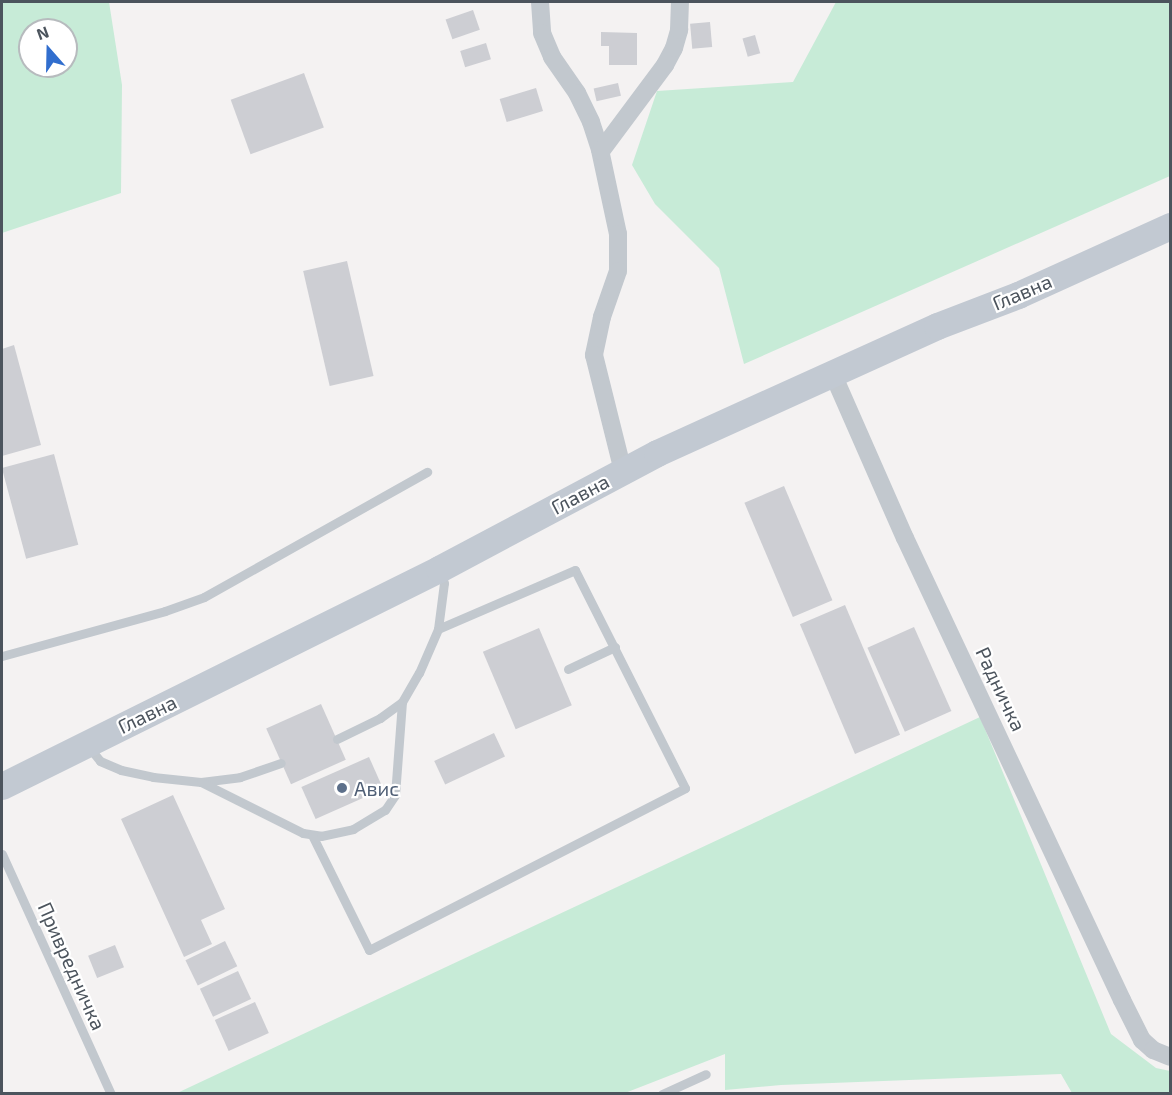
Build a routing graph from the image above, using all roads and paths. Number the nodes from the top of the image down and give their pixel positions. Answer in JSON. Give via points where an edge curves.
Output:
{"nodes":[{"id":1,"x":540,"y":2,"type":"edge"},
{"id":2,"x":680,"y":2,"type":"edge"},
{"id":3,"x":601,"y":151,"type":"junction"},
{"id":4,"x":1170,"y":226,"type":"edge"},
{"id":5,"x":832,"y":372,"type":"junction"},
{"id":6,"x":623,"y":471,"type":"junction"},
{"id":7,"x":427,"y":472,"type":"dead end"},
{"id":8,"x":440,"y":569,"type":"junction"},
{"id":9,"x":438,"y":629,"type":"junction"},
{"id":10,"x":615,"y":647,"type":"junction"},
{"id":11,"x":2,"y":656,"type":"edge"},
{"id":12,"x":568,"y":669,"type":"dead end"},
{"id":13,"x":402,"y":702,"type":"junction"},
{"id":14,"x":337,"y":739,"type":"dead end"},
{"id":15,"x":87,"y":744,"type":"junction"},
{"id":16,"x":281,"y":763,"type":"dead end"},
{"id":17,"x":201,"y":782,"type":"junction"},
{"id":18,"x":2,"y":786,"type":"edge"},
{"id":19,"x":312,"y":835,"type":"junction"},
{"id":20,"x":2,"y":854,"type":"edge"},
{"id":21,"x":1170,"y":1058,"type":"edge"},
{"id":22,"x":706,"y":1074,"type":"dead end"},
{"id":23,"x":111,"y":1094,"type":"edge"},
{"id":24,"x":662,"y":1094,"type":"edge"}],
"edges":[{"from":1,"to":3,"type":"street","via":[[542,33],[552,57],[577,93]]},
{"from":2,"to":3,"type":"street","via":[[674,48],[665,65]]},
{"from":3,"to":6,"type":"street","via":[[618,234],[618,271],[594,355]]},
{"from":4,"to":5,"type":"main road","name":"Главна","via":[[1018,295]]},
{"from":5,"to":6,"type":"main road","name":"Главна"},
{"from":5,"to":21,"type":"street","name":"Радничка","via":[[910,548],[1133,1023],[1142,1040]]},
{"from":6,"to":8,"type":"main road","name":"Главна"},
{"from":7,"to":11,"type":"lane","via":[[204,597]]},
{"from":8,"to":9,"type":"lane","via":[[444,583]]},
{"from":8,"to":15,"type":"main road","name":"Главна"},
{"from":9,"to":10,"type":"lane","via":[[575,570]]},
{"from":9,"to":13,"type":"lane"},
{"from":10,"to":12,"type":"lane"},
{"from":10,"to":19,"type":"lane","via":[[685,788],[369,950]]},
{"from":13,"to":14,"type":"lane","via":[[380,718]]},
{"from":13,"to":19,"type":"lane","via":[[398,781],[389,806],[353,829],[330,836]]},
{"from":15,"to":17,"type":"lane","via":[[100,762],[121,770]]},
{"from":15,"to":18,"type":"main road","name":"Главна"},
{"from":16,"to":17,"type":"lane","via":[[240,777]]},
{"from":17,"to":19,"type":"lane","via":[[292,829]]},
{"from":20,"to":23,"type":"lane","name":"Привредничка"},
{"from":22,"to":24,"type":"lane"}]}
